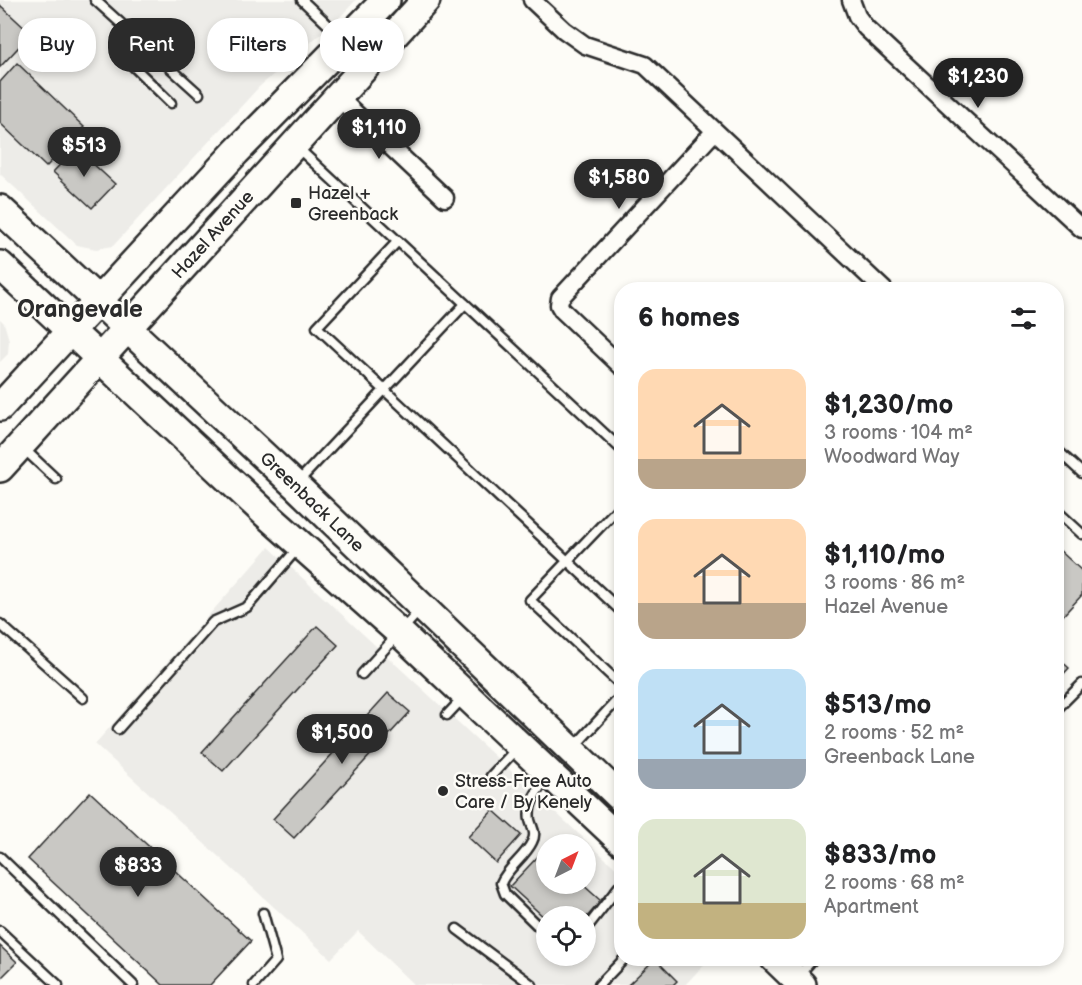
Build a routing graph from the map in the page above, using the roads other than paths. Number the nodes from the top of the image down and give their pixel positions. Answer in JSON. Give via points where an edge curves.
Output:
{"nodes":[{"id":1,"x":95,"y":0,"type":"edge"},
{"id":2,"x":302,"y":0,"type":"edge"},
{"id":3,"x":386,"y":0,"type":"edge"},
{"id":4,"x":426,"y":0,"type":"edge"},
{"id":5,"x":532,"y":0,"type":"edge"},
{"id":6,"x":851,"y":0,"type":"edge"},
{"id":7,"x":321,"y":18,"type":"edge"},
{"id":8,"x":368,"y":18,"type":"edge"},
{"id":9,"x":320,"y":67,"type":"edge"},
{"id":10,"x":139,"y":72,"type":"edge"},
{"id":11,"x":337,"y":72,"type":"edge"},
{"id":12,"x":199,"y":94,"type":"dead end"},
{"id":13,"x":338,"y":97,"type":"junction"},
{"id":14,"x":171,"y":103,"type":"dead end"},
{"id":15,"x":714,"y":132,"type":"junction"},
{"id":16,"x":298,"y":142,"type":"junction"},
{"id":17,"x":445,"y":198,"type":"dead end"},
{"id":18,"x":0,"y":209,"type":"edge"},
{"id":19,"x":1082,"y":229,"type":"edge"},
{"id":20,"x":398,"y":241,"type":"junction"},
{"id":21,"x":0,"y":265,"type":"edge"},
{"id":22,"x":875,"y":282,"type":"edge"},
{"id":23,"x":98,"y":300,"type":"junction"},
{"id":24,"x":465,"y":304,"type":"junction"},
{"id":25,"x":128,"y":327,"type":"junction"},
{"id":26,"x":70,"y":330,"type":"junction"},
{"id":27,"x":101,"y":358,"type":"junction"},
{"id":28,"x":614,"y":359,"type":"edge"},
{"id":29,"x":384,"y":390,"type":"junction"},
{"id":30,"x":0,"y":407,"type":"edge"},
{"id":31,"x":614,"y":442,"type":"edge"},
{"id":32,"x":20,"y":446,"type":"junction"},
{"id":33,"x":1064,"y":456,"type":"edge"},
{"id":34,"x":0,"y":468,"type":"edge"},
{"id":35,"x":1082,"y":473,"type":"edge"},
{"id":36,"x":56,"y":479,"type":"dead end"},
{"id":37,"x":295,"y":485,"type":"junction"},
{"id":38,"x":614,"y":513,"type":"edge"},
{"id":39,"x":1064,"y":517,"type":"edge"},
{"id":40,"x":1082,"y":534,"type":"edge"},
{"id":41,"x":301,"y":545,"type":"junction"},
{"id":42,"x":568,"y":562,"type":"junction"},
{"id":43,"x":392,"y":579,"type":"junction"},
{"id":44,"x":614,"y":605,"type":"edge"},
{"id":45,"x":422,"y":608,"type":"junction"},
{"id":46,"x":0,"y":624,"type":"edge"},
{"id":47,"x":400,"y":633,"type":"junction"},
{"id":48,"x":362,"y":674,"type":"dead end"},
{"id":49,"x":614,"y":678,"type":"edge"},
{"id":50,"x":1082,"y":684,"type":"edge"},
{"id":51,"x":466,"y":695,"type":"junction"},
{"id":52,"x":83,"y":698,"type":"dead end"},
{"id":53,"x":1064,"y":702,"type":"edge"},
{"id":54,"x":614,"y":704,"type":"edge"},
{"id":55,"x":447,"y":715,"type":"dead end"},
{"id":56,"x":118,"y":729,"type":"dead end"},
{"id":57,"x":512,"y":738,"type":"junction"},
{"id":58,"x":571,"y":751,"type":"junction"},
{"id":59,"x":550,"y":774,"type":"junction"},
{"id":60,"x":490,"y":776,"type":"dead end"},
{"id":61,"x":614,"y":791,"type":"edge"},
{"id":62,"x":614,"y":808,"type":"edge"},
{"id":63,"x":614,"y":834,"type":"edge"},
{"id":64,"x":0,"y":856,"type":"edge"},
{"id":65,"x":614,"y":893,"type":"edge"},
{"id":66,"x":263,"y":913,"type":"dead end"},
{"id":67,"x":596,"y":916,"type":"edge"},
{"id":68,"x":536,"y":924,"type":"edge"},
{"id":69,"x":457,"y":929,"type":"dead end"},
{"id":70,"x":0,"y":931,"type":"edge"},
{"id":71,"x":617,"y":966,"type":"edge"},
{"id":72,"x":782,"y":966,"type":"edge"},
{"id":73,"x":809,"y":966,"type":"edge"},
{"id":74,"x":799,"y":982,"type":"edge"},
{"id":75,"x":58,"y":985,"type":"edge"},
{"id":76,"x":134,"y":985,"type":"edge"},
{"id":77,"x":254,"y":985,"type":"edge"},
{"id":78,"x":532,"y":985,"type":"edge"},
{"id":79,"x":599,"y":985,"type":"edge"}],
"edges":[{"from":1,"to":12,"type":"lane"},
{"from":2,"to":7,"type":"lane"},
{"from":3,"to":8,"type":"main road"},
{"from":4,"to":13,"type":"main road","name":"Hazel Avenue"},
{"from":5,"to":15,"type":"street","via":[[585,45],[645,64]]},
{"from":6,"to":19,"type":"street","via":[[866,28]]},
{"from":9,"to":23,"type":"main road"},
{"from":10,"to":14,"type":"lane"},
{"from":11,"to":16,"type":"main road","via":[[304,112]]},
{"from":13,"to":16,"type":"main road","name":"Hazel Avenue"},
{"from":13,"to":17,"type":"street"},
{"from":15,"to":22,"type":"street"},
{"from":15,"to":28,"type":"street","via":[[559,301],[562,310]]},
{"from":16,"to":20,"type":"lane"},
{"from":16,"to":25,"type":"main road","name":"Hazel Avenue"},
{"from":18,"to":23,"type":"main road","name":"Greenback Lane"},
{"from":20,"to":24,"type":"lane"},
{"from":20,"to":29,"type":"lane","via":[[317,327]]},
{"from":21,"to":26,"type":"main road","name":"Greenback Lane"},
{"from":23,"to":25,"type":"main road","name":"Greenback Lane"},
{"from":23,"to":26,"type":"main road"},
{"from":24,"to":29,"type":"lane"},
{"from":24,"to":31,"type":"lane"},
{"from":25,"to":27,"type":"main road","name":"Hazel Avenue"},
{"from":25,"to":37,"type":"main road","name":"Greenback Lane"},
{"from":26,"to":27,"type":"main road","name":"Greenback Lane"},
{"from":26,"to":30,"type":"main road"},
{"from":27,"to":32,"type":"main road","name":"Hazel Avenue"},
{"from":27,"to":41,"type":"main road","name":"Greenback Lane"},
{"from":29,"to":37,"type":"lane"},
{"from":29,"to":42,"type":"lane"},
{"from":32,"to":34,"type":"main road","name":"Hazel Avenue"},
{"from":32,"to":36,"type":"lane"},
{"from":33,"to":35,"type":"lane"},
{"from":37,"to":43,"type":"main road","name":"Greenback Lane"},
{"from":38,"to":42,"type":"lane"},
{"from":39,"to":40,"type":"lane"},
{"from":41,"to":43,"type":"main road","via":[[326,541],[370,584]]},
{"from":41,"to":47,"type":"main road","name":"Greenback Lane"},
{"from":41,"to":56,"type":"lane","via":[[247,607],[213,622]]},
{"from":42,"to":44,"type":"lane"},
{"from":42,"to":49,"type":"lane","via":[[530,600]]},
{"from":43,"to":45,"type":"main road","name":"Greenback Lane"},
{"from":45,"to":47,"type":"lane"},
{"from":45,"to":58,"type":"main road","name":"Greenback Lane"},
{"from":46,"to":52,"type":"lane"},
{"from":47,"to":48,"type":"lane"},
{"from":47,"to":51,"type":"main road","name":"Greenback Lane"},
{"from":50,"to":53,"type":"lane"},
{"from":51,"to":55,"type":"lane"},
{"from":51,"to":57,"type":"main road","name":"Greenback Lane"},
{"from":54,"to":58,"type":"lane"},
{"from":57,"to":58,"type":"main road","via":[[526,733],[553,750]]},
{"from":57,"to":59,"type":"main road","name":"Greenback Lane"},
{"from":57,"to":60,"type":"lane"},
{"from":58,"to":61,"type":"main road","name":"Greenback Lane"},
{"from":59,"to":62,"type":"main road","via":[[576,779]]},
{"from":59,"to":63,"type":"main road","name":"Greenback Lane"},
{"from":59,"to":68,"type":"lane","via":[[531,805],[530,819],[535,832],[532,843],[501,883],[505,894]]},
{"from":64,"to":76,"type":"lane"},
{"from":65,"to":67,"type":"lane"},
{"from":66,"to":77,"type":"lane","via":[[276,960]]},
{"from":69,"to":78,"type":"lane"},
{"from":70,"to":75,"type":"lane"},
{"from":71,"to":79,"type":"lane"},
{"from":72,"to":74,"type":"main road"},
{"from":73,"to":74,"type":"lane"}]}
